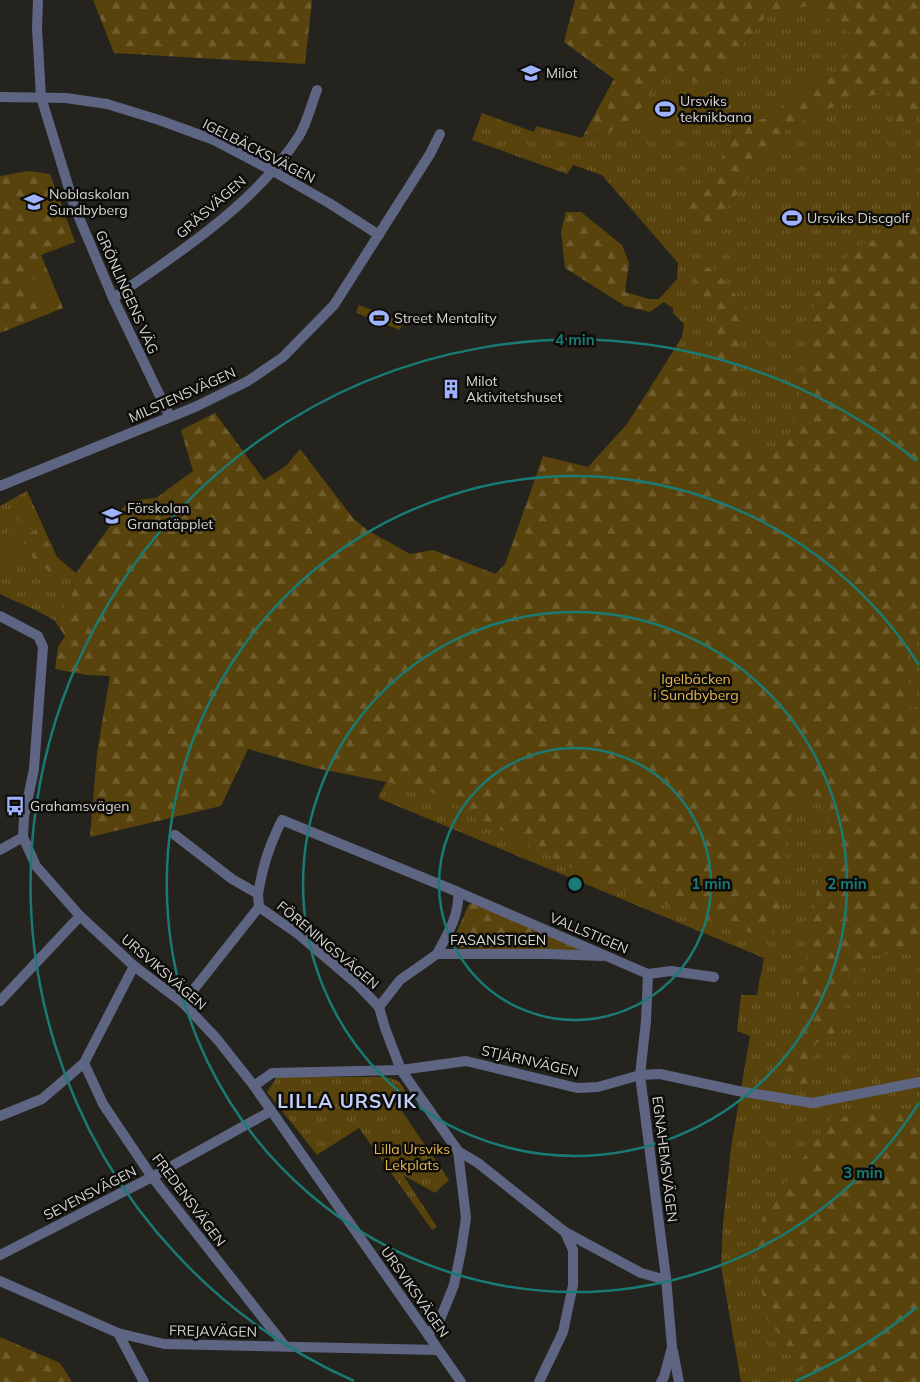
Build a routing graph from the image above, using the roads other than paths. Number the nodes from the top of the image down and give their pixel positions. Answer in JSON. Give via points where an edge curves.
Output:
{"nodes":[{"id":1,"x":38,"y":0,"type":"edge"},
{"id":2,"x":317,"y":90,"type":"dead end"},
{"id":3,"x":0,"y":97,"type":"edge"},
{"id":4,"x":41,"y":97,"type":"junction"},
{"id":5,"x":440,"y":134,"type":"dead end"},
{"id":6,"x":273,"y":171,"type":"junction"},
{"id":7,"x":379,"y":235,"type":"junction"},
{"id":8,"x":114,"y":298,"type":"junction"},
{"id":9,"x":170,"y":417,"type":"junction"},
{"id":10,"x":0,"y":486,"type":"edge"},
{"id":11,"x":0,"y":616,"type":"edge"},
{"id":12,"x":282,"y":820,"type":"joint"},
{"id":13,"x":175,"y":835,"type":"dead end"},
{"id":14,"x":23,"y":837,"type":"junction"},
{"id":15,"x":0,"y":850,"type":"edge"},
{"id":16,"x":458,"y":892,"type":"junction"},
{"id":17,"x":258,"y":894,"type":"junction"},
{"id":18,"x":259,"y":907,"type":"junction"},
{"id":19,"x":80,"y":916,"type":"junction"},
{"id":20,"x":437,"y":954,"type":"junction"},
{"id":21,"x":608,"y":956,"type":"junction"},
{"id":22,"x":134,"y":966,"type":"junction"},
{"id":23,"x":648,"y":974,"type":"junction"},
{"id":24,"x":714,"y":977,"type":"dead end"},
{"id":25,"x":0,"y":1000,"type":"edge"},
{"id":26,"x":183,"y":1003,"type":"junction"},
{"id":27,"x":380,"y":1007,"type":"junction"},
{"id":28,"x":84,"y":1063,"type":"junction"},
{"id":29,"x":401,"y":1070,"type":"junction"},
{"id":30,"x":640,"y":1075,"type":"junction"},
{"id":31,"x":920,"y":1082,"type":"edge"},
{"id":32,"x":254,"y":1086,"type":"junction"},
{"id":33,"x":271,"y":1112,"type":"junction"},
{"id":34,"x":0,"y":1116,"type":"edge"},
{"id":35,"x":458,"y":1151,"type":"junction"},
{"id":36,"x":152,"y":1177,"type":"junction"},
{"id":37,"x":565,"y":1232,"type":"junction"},
{"id":38,"x":0,"y":1255,"type":"edge"},
{"id":39,"x":666,"y":1278,"type":"junction"},
{"id":40,"x":0,"y":1281,"type":"edge"},
{"id":41,"x":118,"y":1333,"type":"junction"},
{"id":42,"x":428,"y":1334,"type":"junction"},
{"id":43,"x":285,"y":1346,"type":"junction"},
{"id":44,"x":672,"y":1347,"type":"junction"},
{"id":45,"x":438,"y":1350,"type":"junction"},
{"id":46,"x":144,"y":1382,"type":"edge"},
{"id":47,"x":461,"y":1382,"type":"edge"},
{"id":48,"x":539,"y":1382,"type":"edge"},
{"id":49,"x":661,"y":1382,"type":"edge"},
{"id":50,"x":679,"y":1382,"type":"edge"}],
"edges":[{"from":1,"to":4,"type":"street","name":"GRÖNLINGENS VÄG","via":[[36,28]]},
{"from":2,"to":6,"type":"street","name":"GRÄSVÄGEN","via":[[300,135]]},
{"from":3,"to":4,"type":"street","name":"IGELBÄCKSVÄGEN"},
{"from":4,"to":6,"type":"street","name":"IGELBÄCKSVÄGEN","via":[[107,104],[159,120],[214,140]]},
{"from":4,"to":8,"type":"street","name":"GRÖNLINGENS VÄG","via":[[75,208]]},
{"from":5,"to":7,"type":"street","name":"MILSTENSVÄGEN"},
{"from":6,"to":7,"type":"street","name":"IGELBÄCKSVÄGEN"},
{"from":6,"to":8,"type":"street","name":"GRÄSVÄGEN","via":[[227,216]]},
{"from":7,"to":9,"type":"street","name":"MILSTENSVÄGEN","via":[[334,305],[283,357],[248,381]]},
{"from":8,"to":9,"type":"street","name":"GRÖNLINGENS VÄG"},
{"from":9,"to":10,"type":"street","name":"MILSTENSVÄGEN"},
{"from":11,"to":14,"type":"street","name":"URSVIKSVÄGEN","via":[[38,636],[43,647],[34,769]]},
{"from":12,"to":16,"type":"street","name":"VALLSTIGEN"},
{"from":12,"to":17,"type":"street","name":"FÖRENINGSVÄGEN","via":[[264,860]]},
{"from":13,"to":17,"type":"street","via":[[232,879]]},
{"from":14,"to":15,"type":"street"},
{"from":14,"to":19,"type":"street","name":"URSVIKSVÄGEN","via":[[36,866]]},
{"from":16,"to":20,"type":"street","via":[[459,902],[452,925]]},
{"from":16,"to":21,"type":"street","name":"VALLSTIGEN"},
{"from":17,"to":18,"type":"street","name":"FÖRENINGSVÄGEN"},
{"from":18,"to":26,"type":"street"},
{"from":18,"to":27,"type":"street","name":"FÖRENINGSVÄGEN","via":[[298,934]]},
{"from":19,"to":22,"type":"street","name":"URSVIKSVÄGEN"},
{"from":19,"to":25,"type":"street"},
{"from":20,"to":21,"type":"street","name":"FASANSTIGEN"},
{"from":20,"to":27,"type":"street","name":"FASANSTIGEN","via":[[400,980]]},
{"from":21,"to":23,"type":"street","name":"VALLSTIGEN"},
{"from":22,"to":26,"type":"street","name":"URSVIKSVÄGEN"},
{"from":22,"to":28,"type":"street"},
{"from":23,"to":24,"type":"street","via":[[671,971]]},
{"from":23,"to":30,"type":"street","name":"EGNAHEMSVÄGEN"},
{"from":26,"to":32,"type":"street","name":"URSVIKSVÄGEN"},
{"from":27,"to":29,"type":"street","name":"FÖRENINGSVÄGEN","via":[[384,1028]]},
{"from":28,"to":34,"type":"street","via":[[42,1099]]},
{"from":28,"to":36,"type":"street","name":"FREDENSVÄGEN","via":[[103,1104]]},
{"from":29,"to":30,"type":"street","name":"STJÄRNVÄGEN","via":[[466,1061],[577,1088],[598,1087]]},
{"from":29,"to":32,"type":"street","name":"STJÄRNVÄGEN","via":[[272,1073]]},
{"from":29,"to":35,"type":"street","name":"FÖRENINGSVÄGEN"},
{"from":30,"to":31,"type":"street","name":"STJÄRNVÄGEN","via":[[660,1074],[812,1103]]},
{"from":30,"to":39,"type":"street","name":"EGNAHEMSVÄGEN"},
{"from":32,"to":33,"type":"street","name":"URSVIKSVÄGEN"},
{"from":33,"to":36,"type":"street","name":"SEVENSVÄGEN"},
{"from":33,"to":42,"type":"street","name":"URSVIKSVÄGEN"},
{"from":35,"to":37,"type":"street","name":"FÖRENINGSVÄGEN","via":[[478,1162]]},
{"from":35,"to":42,"type":"street","via":[[466,1218],[462,1251],[454,1285],[439,1322]]},
{"from":36,"to":38,"type":"street","name":"SEVENSVÄGEN"},
{"from":36,"to":43,"type":"street","name":"FREDENSVÄGEN"},
{"from":37,"to":39,"type":"street","name":"FÖRENINGSVÄGEN","via":[[641,1273]]},
{"from":37,"to":48,"type":"street","via":[[572,1250],[573,1284],[563,1332]]},
{"from":39,"to":44,"type":"street","name":"EGNAHEMSVÄGEN"},
{"from":40,"to":41,"type":"street","name":"FREJAVÄGEN"},
{"from":41,"to":43,"type":"street","name":"FREJAVÄGEN","via":[[164,1344]]},
{"from":41,"to":46,"type":"street"},
{"from":42,"to":45,"type":"street","name":"URSVIKSVÄGEN"},
{"from":43,"to":45,"type":"street","name":"FREJAVÄGEN"},
{"from":44,"to":49,"type":"street","name":"EGNAHEMSVÄGEN"},
{"from":44,"to":50,"type":"street","name":"EGNAHEMSVÄGEN"},
{"from":45,"to":47,"type":"street","name":"URSVIKSVÄGEN"}]}
